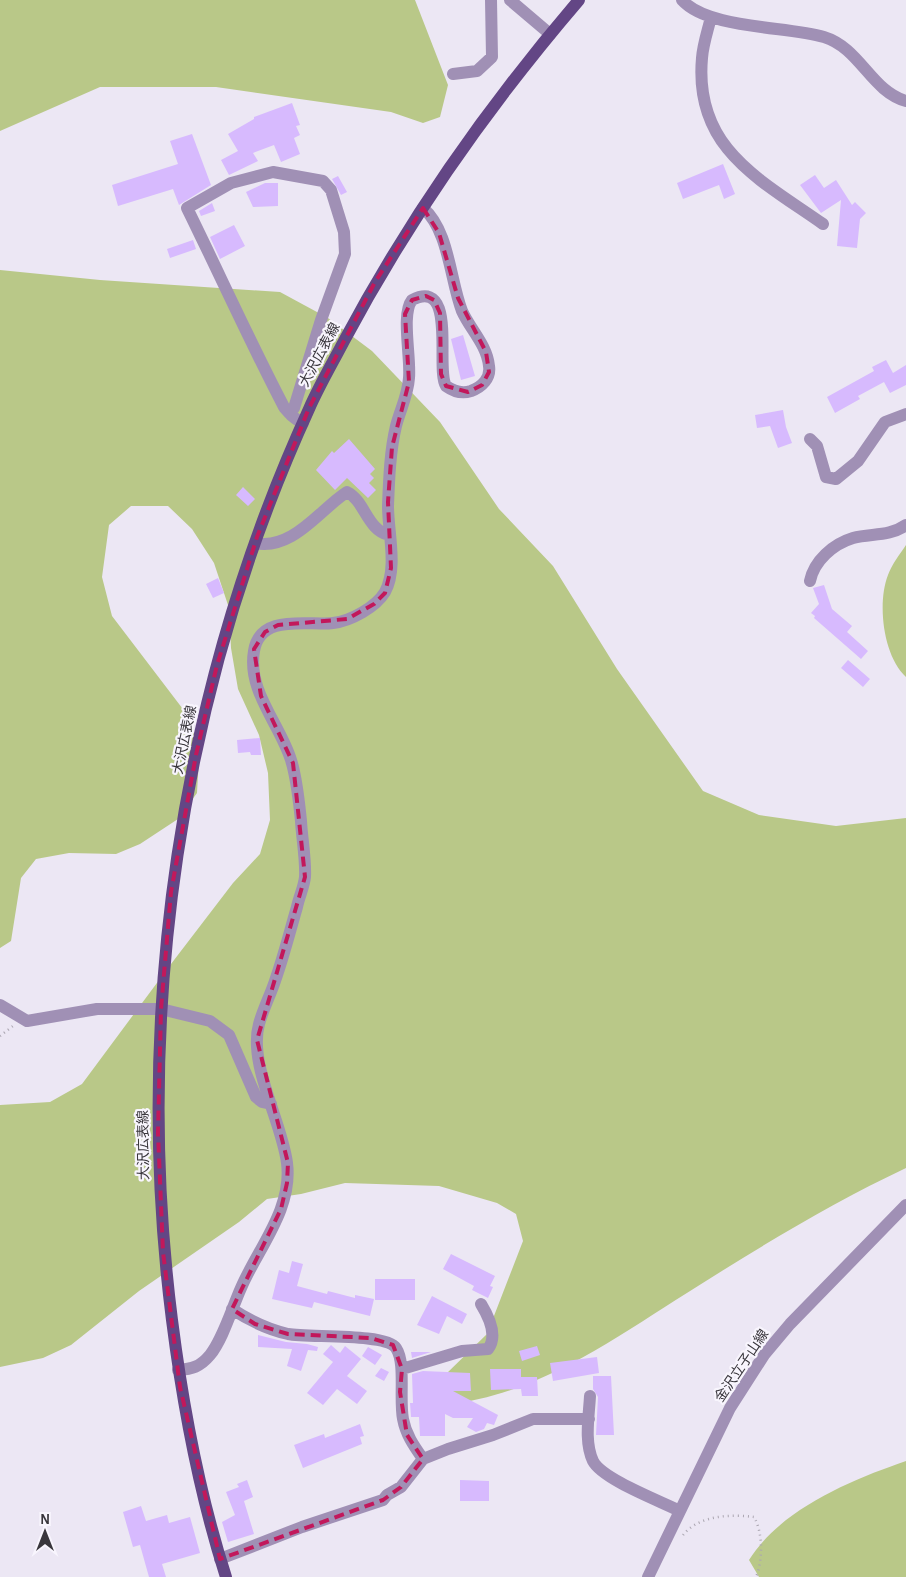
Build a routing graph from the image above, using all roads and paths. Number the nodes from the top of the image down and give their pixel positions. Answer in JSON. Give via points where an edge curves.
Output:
{"nodes":[{"id":1,"x":491,"y":0,"type":"edge"},
{"id":2,"x":510,"y":0,"type":"edge"},
{"id":3,"x":579,"y":0,"type":"edge"},
{"id":4,"x":682,"y":0,"type":"edge"},
{"id":5,"x":712,"y":17,"type":"junction"},
{"id":6,"x":550,"y":34,"type":"junction"},
{"id":7,"x":453,"y":74,"type":"dead end"},
{"id":8,"x":906,"y":101,"type":"edge"},
{"id":9,"x":423,"y":208,"type":"junction"},
{"id":10,"x":823,"y":224,"type":"dead end"},
{"id":11,"x":289,"y":413,"type":"junction"},
{"id":12,"x":906,"y":414,"type":"edge"},
{"id":13,"x":303,"y":423,"type":"junction"},
{"id":14,"x":810,"y":439,"type":"dead end"},
{"id":15,"x":906,"y":525,"type":"edge"},
{"id":16,"x":389,"y":535,"type":"junction"},
{"id":17,"x":255,"y":543,"type":"junction"},
{"id":18,"x":810,"y":581,"type":"dead end"},
{"id":19,"x":0,"y":1005,"type":"edge"},
{"id":20,"x":161,"y":1009,"type":"junction"},
{"id":21,"x":20,"y":1017,"type":"junction"},
{"id":22,"x":0,"y":1036,"type":"edge"},
{"id":23,"x":271,"y":1104,"type":"junction"},
{"id":24,"x":906,"y":1204,"type":"edge"},
{"id":25,"x":480,"y":1304,"type":"dead end"},
{"id":26,"x":232,"y":1309,"type":"junction"},
{"id":27,"x":402,"y":1369,"type":"junction"},
{"id":28,"x":178,"y":1370,"type":"junction"},
{"id":29,"x":590,"y":1396,"type":"dead end"},
{"id":30,"x":588,"y":1419,"type":"junction"},
{"id":31,"x":423,"y":1459,"type":"junction"},
{"id":32,"x":680,"y":1511,"type":"junction"},
{"id":33,"x":668,"y":1537,"type":"junction"},
{"id":34,"x":220,"y":1559,"type":"junction"},
{"id":35,"x":226,"y":1577,"type":"edge"},
{"id":36,"x":648,"y":1577,"type":"edge"},
{"id":37,"x":756,"y":1577,"type":"edge"}],
"edges":[{"from":1,"to":7,"type":"street","via":[[492,56],[477,71]]},
{"from":2,"to":6,"type":"street"},
{"from":3,"to":6,"type":"main road","name":"大沢広表線"},
{"from":4,"to":5,"type":"street"},
{"from":5,"to":8,"type":"street","via":[[826,37],[862,63],[887,93]]},
{"from":5,"to":10,"type":"street","via":[[702,57],[701,89],[704,104],[723,145],[745,169]]},
{"from":6,"to":9,"type":"main road","name":"大沢広表線","via":[[524,64]]},
{"from":9,"to":13,"type":"main road","name":"大沢広表線","via":[[375,282]]},
{"from":9,"to":16,"type":"street","via":[[439,233],[458,298],[486,352],[489,372],[482,385],[468,392],[456,392],[446,386],[441,374],[443,335],[440,313],[434,300],[426,296],[412,300],[405,314],[410,348],[409,382],[392,447]]},
{"from":11,"to":11,"type":"street","via":[[259,359],[187,208],[231,183],[274,172],[318,180],[327,185],[339,215],[345,254],[294,408]]},
{"from":11,"to":13,"type":"street","via":[[294,420]]},
{"from":12,"to":14,"type":"street","via":[[885,422],[858,461],[836,479],[826,477],[817,446]]},
{"from":13,"to":17,"type":"main road","name":"大沢広表線"},
{"from":15,"to":18,"type":"street","via":[[882,535],[852,538],[835,547],[815,566]]},
{"from":16,"to":17,"type":"street","via":[[376,528],[347,492],[296,533],[268,544]]},
{"from":16,"to":23,"type":"street","via":[[390,579],[385,593],[374,604],[347,620],[278,625],[265,632],[254,649],[260,696],[284,739],[293,763],[305,877],[276,979],[258,1024],[259,1060]]},
{"from":17,"to":20,"type":"main road","name":"大沢広表線","via":[[217,665],[196,755],[171,892]]},
{"from":19,"to":21,"type":"street"},
{"from":20,"to":21,"type":"street","via":[[97,1009],[37,1020]]},
{"from":20,"to":23,"type":"street","via":[[222,1027],[229,1035],[256,1097]]},
{"from":20,"to":28,"type":"main road","name":"大沢広表線","via":[[158,1133],[163,1242]]},
{"from":21,"to":22,"type":"path"},
{"from":23,"to":26,"type":"street","via":[[288,1163],[287,1183],[282,1209]]},
{"from":24,"to":32,"type":"street","name":"金沢立子山線","via":[[764,1355],[730,1408]]},
{"from":25,"to":27,"type":"street","via":[[494,1337],[488,1349],[462,1351]]},
{"from":26,"to":27,"type":"street","via":[[255,1324],[288,1334],[370,1338],[393,1344]]},
{"from":26,"to":28,"type":"street","via":[[211,1354],[196,1369]]},
{"from":27,"to":31,"type":"street","via":[[403,1417],[407,1435]]},
{"from":28,"to":34,"type":"main road","name":"大沢広表線","via":[[197,1471]]},
{"from":29,"to":30,"type":"street"},
{"from":30,"to":31,"type":"street","via":[[533,1419]]},
{"from":30,"to":32,"type":"street","via":[[591,1456],[599,1469],[610,1478]]},
{"from":31,"to":34,"type":"street","via":[[401,1487],[383,1500]]},
{"from":32,"to":33,"type":"street","name":"金沢立子山線"},
{"from":33,"to":36,"type":"street","name":"金沢立子山線"},
{"from":33,"to":37,"type":"path","via":[[682,1536],[694,1524],[707,1519],[754,1517],[758,1527],[760,1558]]},
{"from":34,"to":35,"type":"main road","name":"大沢広表線"}]}
